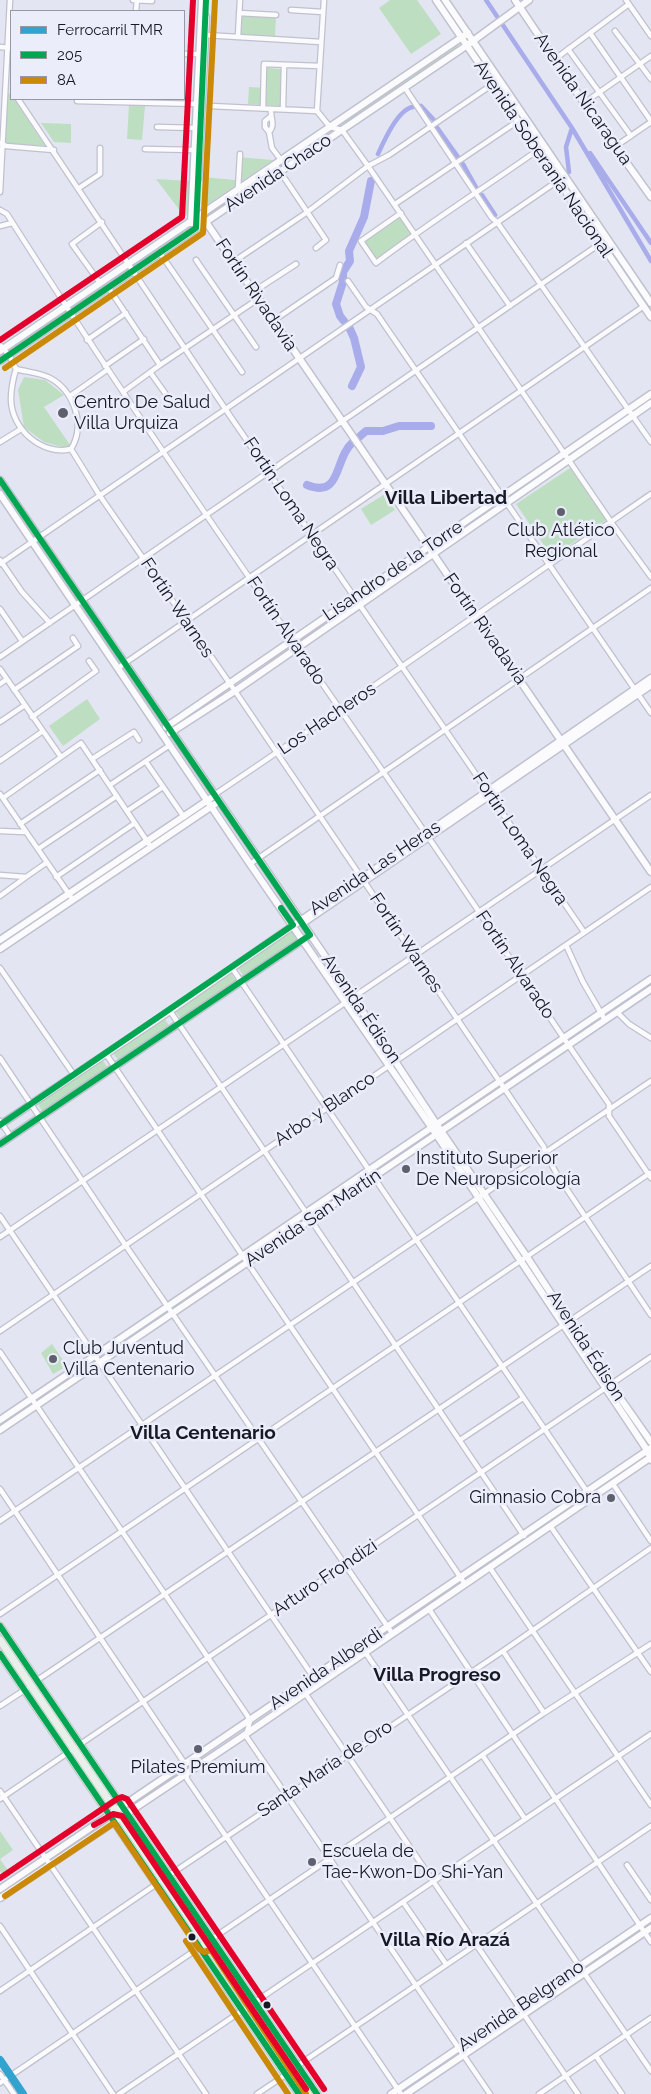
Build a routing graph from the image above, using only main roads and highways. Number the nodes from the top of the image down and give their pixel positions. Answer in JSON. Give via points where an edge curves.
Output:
{"nodes":[{"id":1,"x":436,"y":0,"type":"edge"},
{"id":2,"x":445,"y":0,"type":"edge"},
{"id":3,"x":515,"y":0,"type":"edge"},
{"id":4,"x":529,"y":0,"type":"edge"},
{"id":5,"x":204,"y":1,"type":"edge"},
{"id":6,"x":519,"y":6,"type":"junction"},
{"id":7,"x":465,"y":35,"type":"junction"},
{"id":8,"x":472,"y":41,"type":"junction"},
{"id":9,"x":466,"y":46,"type":"junction"},
{"id":10,"x":202,"y":54,"type":"junction"},
{"id":11,"x":199,"y":104,"type":"junction"},
{"id":12,"x":651,"y":197,"type":"edge"},
{"id":13,"x":194,"y":220,"type":"junction"},
{"id":14,"x":206,"y":222,"type":"junction"},
{"id":15,"x":193,"y":230,"type":"junction"},
{"id":16,"x":651,"y":303,"type":"edge"},
{"id":17,"x":651,"y":317,"type":"edge"},
{"id":18,"x":1,"y":348,"type":"edge"},
{"id":19,"x":0,"y":361,"type":"edge"},
{"id":20,"x":651,"y":394,"type":"edge"},
{"id":21,"x":651,"y":403,"type":"edge"},
{"id":22,"x":630,"y":413,"type":"junction"},
{"id":23,"x":0,"y":480,"type":"edge"},
{"id":24,"x":0,"y":494,"type":"edge"},
{"id":25,"x":505,"y":499,"type":"junction"},
{"id":26,"x":428,"y":547,"type":"junction"},
{"id":27,"x":433,"y":553,"type":"junction"},
{"id":28,"x":651,"y":678,"type":"edge"},
{"id":29,"x":651,"y":685,"type":"edge"},
{"id":30,"x":636,"y":692,"type":"junction"},
{"id":31,"x":170,"y":729,"type":"junction"},
{"id":32,"x":163,"y":734,"type":"junction"},
{"id":33,"x":563,"y":743,"type":"junction"},
{"id":34,"x":214,"y":795,"type":"junction"},
{"id":35,"x":219,"y":802,"type":"junction"},
{"id":36,"x":210,"y":803,"type":"junction"},
{"id":37,"x":651,"y":872,"type":"edge"},
{"id":38,"x":301,"y":921,"type":"junction"},
{"id":39,"x":293,"y":926,"type":"junction"},
{"id":40,"x":310,"y":935,"type":"junction"},
{"id":41,"x":0,"y":940,"type":"edge"},
{"id":42,"x":303,"y":940,"type":"junction"},
{"id":43,"x":0,"y":948,"type":"edge"},
{"id":44,"x":651,"y":979,"type":"edge"},
{"id":45,"x":651,"y":989,"type":"edge"},
{"id":46,"x":1,"y":1123,"type":"edge"},
{"id":47,"x":436,"y":1130,"type":"junction"},
{"id":48,"x":0,"y":1144,"type":"edge"},
{"id":49,"x":481,"y":1196,"type":"junction"},
{"id":50,"x":308,"y":1217,"type":"junction"},
{"id":51,"x":170,"y":1310,"type":"junction"},
{"id":52,"x":566,"y":1322,"type":"junction"},
{"id":53,"x":608,"y":1387,"type":"junction"},
{"id":54,"x":0,"y":1420,"type":"edge"},
{"id":55,"x":0,"y":1430,"type":"edge"},
{"id":56,"x":651,"y":1442,"type":"edge"},
{"id":57,"x":649,"y":1449,"type":"edge"},
{"id":58,"x":651,"y":1458,"type":"edge"},
{"id":59,"x":0,"y":1626,"type":"edge"},
{"id":60,"x":0,"y":1640,"type":"edge"},
{"id":61,"x":0,"y":1654,"type":"edge"},
{"id":62,"x":34,"y":1683,"type":"junction"},
{"id":63,"x":73,"y":1749,"type":"junction"},
{"id":64,"x":116,"y":1811,"type":"junction"},
{"id":65,"x":127,"y":1813,"type":"junction"},
{"id":66,"x":118,"y":1820,"type":"junction"},
{"id":67,"x":163,"y":1880,"type":"junction"},
{"id":68,"x":0,"y":1889,"type":"edge"},
{"id":69,"x":0,"y":1898,"type":"edge"},
{"id":70,"x":651,"y":1918,"type":"edge"},
{"id":71,"x":651,"y":1928,"type":"edge"},
{"id":72,"x":292,"y":2070,"type":"junction"},
{"id":73,"x":399,"y":2092,"type":"edge"},
{"id":74,"x":299,"y":2094,"type":"edge"},
{"id":75,"x":308,"y":2094,"type":"edge"},
{"id":76,"x":317,"y":2094,"type":"edge"},
{"id":77,"x":391,"y":2094,"type":"edge"},
{"id":78,"x":406,"y":2094,"type":"edge"}],
"edges":[{"from":1,"to":7,"type":"main road","name":"Avenida Soberanía Nacional"},
{"from":2,"to":7,"type":"main road","name":"Avenida Soberanía Nacional"},
{"from":3,"to":6,"type":"main road","name":"Avenida Nicaragua"},
{"from":4,"to":6,"type":"main road","name":"Avenida Chaco"},
{"from":5,"to":10,"type":"main road"},
{"from":5,"to":10,"type":"main road"},
{"from":6,"to":8,"type":"main road","name":"Avenida Chaco"},
{"from":6,"to":12,"type":"main road","name":"Avenida Nicaragua"},
{"from":7,"to":8,"type":"main road","name":"Avenida Soberanía Nacional"},
{"from":7,"to":9,"type":"main road","name":"Avenida Soberanía Nacional"},
{"from":7,"to":13,"type":"main road","name":"Avenida Chaco"},
{"from":8,"to":9,"type":"main road","name":"Avenida Chaco"},
{"from":8,"to":16,"type":"main road","name":"Avenida Soberanía Nacional"},
{"from":9,"to":14,"type":"main road","name":"Avenida Chaco"},
{"from":9,"to":17,"type":"main road","name":"Avenida Soberanía Nacional"},
{"from":10,"to":11,"type":"main road"},
{"from":11,"to":13,"type":"main road"},
{"from":11,"to":13,"type":"main road"},
{"from":13,"to":14,"type":"main road","name":"Fortín Rivadavia"},
{"from":13,"to":15,"type":"main road"},
{"from":13,"to":18,"type":"main road","name":"Avenida Chaco"},
{"from":14,"to":15,"type":"main road","name":"Avenida Chaco"},
{"from":14,"to":26,"type":"main road","name":"Fortín Rivadavia"},
{"from":15,"to":19,"type":"main road","name":"Avenida Chaco"},
{"from":20,"to":22,"type":"main road","name":"Lisandro de la Torre"},
{"from":21,"to":22,"type":"main road","name":"Lisandro de la Torre"},
{"from":22,"to":25,"type":"main road","name":"Lisandro de la Torre"},
{"from":23,"to":31,"type":"main road","name":"Avenida Édison"},
{"from":24,"to":32,"type":"main road","name":"Avenida Édison"},
{"from":25,"to":26,"type":"main road","name":"Lisandro de la Torre"},
{"from":25,"to":27,"type":"main road","name":"Lisandro de la Torre"},
{"from":26,"to":27,"type":"main road","name":"Fortín Rivadavia"},
{"from":26,"to":31,"type":"main road","name":"Lisandro de la Torre","via":[[229,684]]},
{"from":27,"to":31,"type":"main road","name":"Lisandro de la Torre","via":[[235,691]]},
{"from":27,"to":33,"type":"main road","name":"Fortín Rivadavia"},
{"from":28,"to":30,"type":"main road","name":"Avenida Las Heras"},
{"from":29,"to":30,"type":"main road","name":"Avenida Las Heras"},
{"from":30,"to":33,"type":"main road","name":"Avenida Las Heras"},
{"from":31,"to":32,"type":"main road","name":"Lisandro de la Torre"},
{"from":31,"to":34,"type":"main road","name":"Avenida Édison"},
{"from":32,"to":36,"type":"main road","name":"Avenida Édison"},
{"from":33,"to":37,"type":"main road","name":"Fortín Rivadavia"},
{"from":33,"to":38,"type":"main road","name":"Avenida Las Heras"},
{"from":34,"to":35,"type":"main road","name":"Avenida Édison"},
{"from":34,"to":36,"type":"main road","name":"Los Hacheros"},
{"from":35,"to":36,"type":"main road"},
{"from":35,"to":38,"type":"main road","name":"Avenida Édison"},
{"from":36,"to":39,"type":"main road","name":"Avenida Édison"},
{"from":36,"to":41,"type":"main road","name":"Los Hacheros","via":[[184,816]]},
{"from":36,"to":43,"type":"main road","name":"Los Hacheros","via":[[188,822]]},
{"from":38,"to":39,"type":"main road","name":"Avenida Las Heras"},
{"from":38,"to":40,"type":"main road","name":"Avenida Édison"},
{"from":39,"to":42,"type":"main road","name":"Avenida Édison"},
{"from":39,"to":46,"type":"main road","name":"Avenida Las Heras"},
{"from":40,"to":42,"type":"main road","name":"Avenida Las Heras"},
{"from":40,"to":47,"type":"main road","name":"Avenida Édison","via":[[396,1061]]},
{"from":42,"to":47,"type":"main road","name":"Avenida Édison"},
{"from":42,"to":48,"type":"main road","name":"Avenida Las Heras"},
{"from":44,"to":47,"type":"main road","name":"Avenida San Martín","via":[[500,1081]]},
{"from":45,"to":47,"type":"main road","name":"Avenida San Martín"},
{"from":47,"to":49,"type":"main road","name":"Avenida Édison"},
{"from":47,"to":50,"type":"main road","name":"Avenida San Martín","via":[[374,1177]]},
{"from":47,"to":50,"type":"main road","name":"Avenida San Martín","via":[[369,1170]]},
{"from":49,"to":52,"type":"main road","name":"Avenida Édison","via":[[521,1261]]},
{"from":49,"to":52,"type":"main road","name":"Avenida Édison","via":[[527,1257]]},
{"from":50,"to":51,"type":"main road","name":"Avenida San Martín","via":[[247,1263]]},
{"from":50,"to":51,"type":"main road","name":"Avenida San Martín","via":[[242,1256]]},
{"from":51,"to":54,"type":"main road","name":"Avenida San Martín"},
{"from":51,"to":55,"type":"main road","name":"Avenida San Martín"},
{"from":52,"to":53,"type":"main road","name":"Avenida Édison"},
{"from":53,"to":56,"type":"main road","name":"Avenida Édison"},
{"from":53,"to":57,"type":"main road","name":"Avenida Édison"},
{"from":57,"to":58,"type":"main road","name":"Avenida Édison"},
{"from":57,"to":64,"type":"main road","name":"Avenida Alberdi"},
{"from":58,"to":65,"type":"main road","name":"Avenida Alberdi"},
{"from":59,"to":62,"type":"main road"},
{"from":60,"to":62,"type":"main road"},
{"from":61,"to":63,"type":"main road","via":[[24,1690]]},
{"from":62,"to":63,"type":"main road"},
{"from":63,"to":64,"type":"main road"},
{"from":64,"to":65,"type":"main road"},
{"from":64,"to":66,"type":"main road"},
{"from":64,"to":68,"type":"main road","name":"Avenida Alberdi"},
{"from":65,"to":66,"type":"main road","name":"Avenida Alberdi"},
{"from":65,"to":67,"type":"main road"},
{"from":66,"to":67,"type":"main road"},
{"from":66,"to":69,"type":"main road","name":"Avenida Alberdi"},
{"from":67,"to":72,"type":"main road","via":[[203,1945]]},
{"from":67,"to":72,"type":"main road","via":[[212,1938],[256,2002]]},
{"from":70,"to":73,"type":"main road","name":"Avenida Belgrano","via":[[458,2048]]},
{"from":71,"to":78,"type":"main road","name":"Avenida Belgrano"},
{"from":72,"to":74,"type":"main road"},
{"from":72,"to":75,"type":"main road"},
{"from":72,"to":76,"type":"main road"},
{"from":73,"to":77,"type":"main road","name":"Avenida Belgrano"}]}
